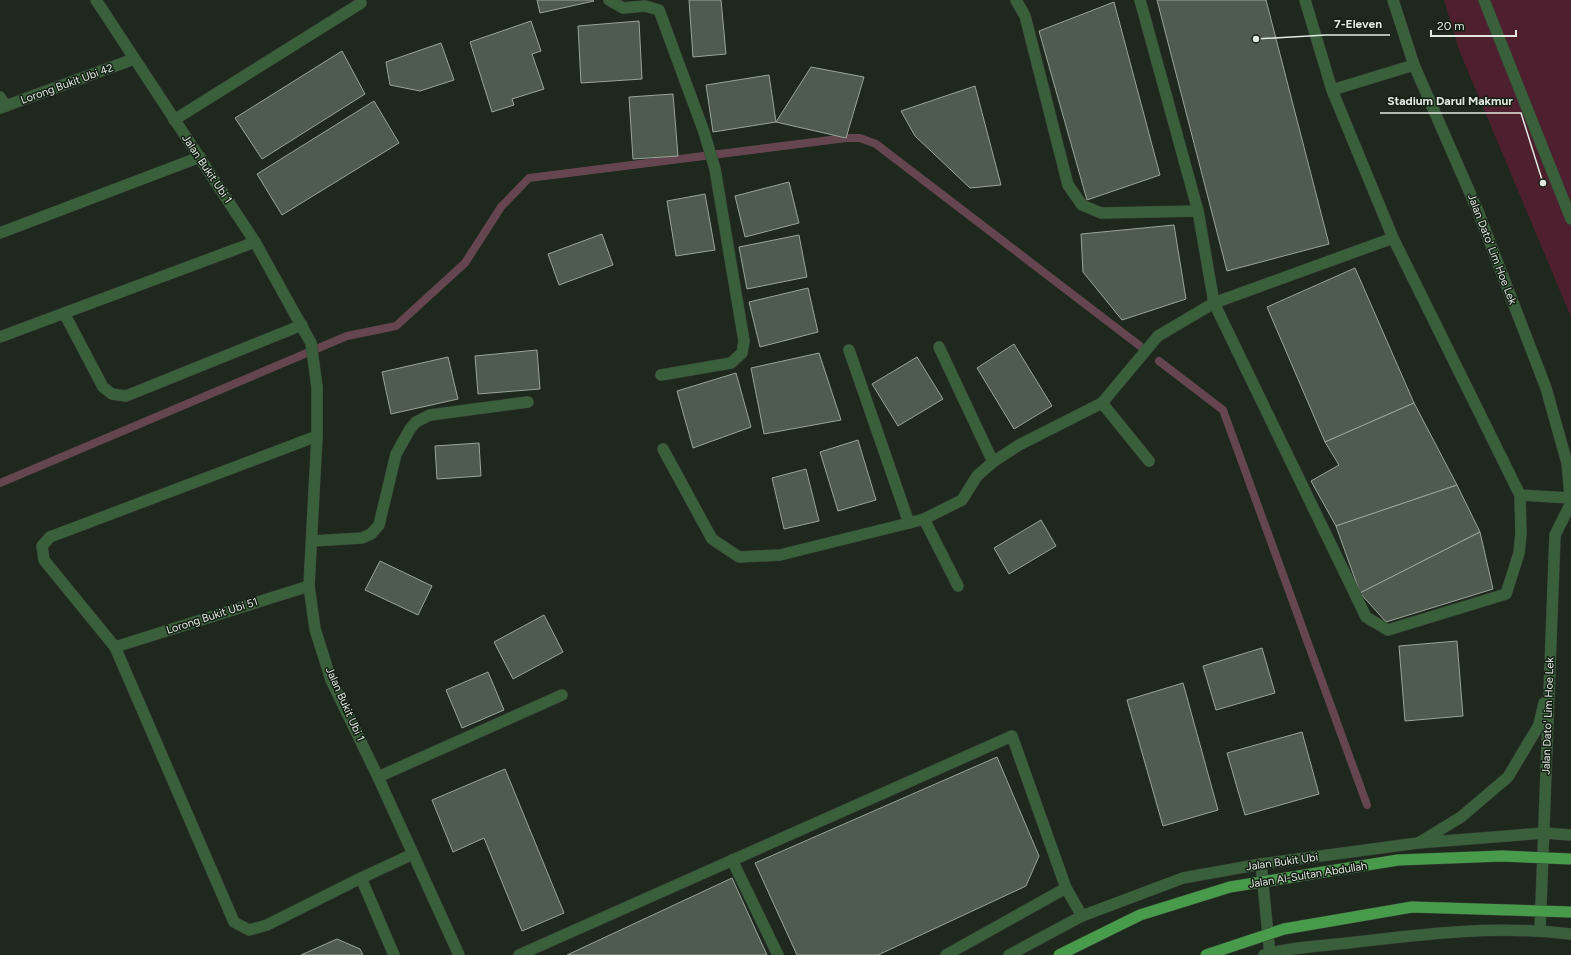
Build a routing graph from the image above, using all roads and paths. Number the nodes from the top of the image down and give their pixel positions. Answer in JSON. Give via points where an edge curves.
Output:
{"nodes":[{"id":1,"x":96,"y":0,"type":"edge"},
{"id":2,"x":609,"y":0,"type":"edge"},
{"id":3,"x":1016,"y":0,"type":"edge"},
{"id":4,"x":1140,"y":0,"type":"edge"},
{"id":5,"x":1305,"y":0,"type":"edge"},
{"id":6,"x":1393,"y":0,"type":"edge"},
{"id":7,"x":1484,"y":0,"type":"edge"},
{"id":8,"x":361,"y":3,"type":"dead end"},
{"id":9,"x":134,"y":59,"type":"junction"},
{"id":10,"x":1414,"y":65,"type":"junction"},
{"id":11,"x":1332,"y":90,"type":"junction"},
{"id":12,"x":2,"y":104,"type":"edge"},
{"id":13,"x":174,"y":120,"type":"junction"},
{"id":14,"x":200,"y":157,"type":"junction"},
{"id":15,"x":1198,"y":211,"type":"junction"},
{"id":16,"x":1571,"y":219,"type":"edge"},
{"id":17,"x":0,"y":234,"type":"edge"},
{"id":18,"x":1393,"y":238,"type":"junction"},
{"id":19,"x":254,"y":242,"type":"junction"},
{"id":20,"x":1214,"y":304,"type":"junction"},
{"id":21,"x":64,"y":313,"type":"junction"},
{"id":22,"x":302,"y":325,"type":"junction"},
{"id":23,"x":0,"y":337,"type":"edge"},
{"id":24,"x":939,"y":347,"type":"dead end"},
{"id":25,"x":849,"y":350,"type":"dead end"},
{"id":26,"x":661,"y":375,"type":"dead end"},
{"id":27,"x":528,"y":402,"type":"dead end"},
{"id":28,"x":1102,"y":403,"type":"junction"},
{"id":29,"x":316,"y":436,"type":"junction"},
{"id":30,"x":663,"y":448,"type":"dead end"},
{"id":31,"x":1149,"y":461,"type":"dead end"},
{"id":32,"x":1569,"y":461,"type":"edge"},
{"id":33,"x":993,"y":462,"type":"junction"},
{"id":34,"x":1520,"y":495,"type":"junction"},
{"id":35,"x":1570,"y":503,"type":"edge"},
{"id":36,"x":924,"y":519,"type":"junction"},
{"id":37,"x":909,"y":523,"type":"junction"},
{"id":38,"x":312,"y":541,"type":"junction"},
{"id":39,"x":310,"y":586,"type":"junction"},
{"id":40,"x":958,"y":586,"type":"dead end"},
{"id":41,"x":115,"y":647,"type":"junction"},
{"id":42,"x":1550,"y":679,"type":"junction"},
{"id":43,"x":562,"y":695,"type":"dead end"},
{"id":44,"x":378,"y":777,"type":"junction"},
{"id":45,"x":1544,"y":834,"type":"junction"},
{"id":46,"x":1571,"y":835,"type":"edge"},
{"id":47,"x":1418,"y":844,"type":"junction"},
{"id":48,"x":413,"y":854,"type":"junction"},
{"id":49,"x":1571,"y":859,"type":"edge"},
{"id":50,"x":732,"y":860,"type":"junction"},
{"id":51,"x":1261,"y":864,"type":"junction"},
{"id":52,"x":361,"y":878,"type":"junction"},
{"id":53,"x":1066,"y":888,"type":"junction"},
{"id":54,"x":1571,"y":912,"type":"edge"},
{"id":55,"x":1082,"y":916,"type":"junction"},
{"id":56,"x":1540,"y":931,"type":"junction"},
{"id":57,"x":1571,"y":934,"type":"edge"},
{"id":58,"x":1331,"y":945,"type":"junction"},
{"id":59,"x":1268,"y":954,"type":"edge"},
{"id":60,"x":394,"y":955,"type":"edge"},
{"id":61,"x":459,"y":955,"type":"edge"},
{"id":62,"x":519,"y":955,"type":"edge"},
{"id":63,"x":778,"y":955,"type":"edge"},
{"id":64,"x":946,"y":955,"type":"edge"},
{"id":65,"x":1009,"y":955,"type":"edge"},
{"id":66,"x":1059,"y":955,"type":"edge"},
{"id":67,"x":1206,"y":955,"type":"edge"},
{"id":68,"x":1320,"y":955,"type":"edge"}],
"edges":[{"from":1,"to":9,"type":"street","name":"Jalan Bukit Ubi 1"},
{"from":2,"to":26,"type":"street","via":[[623,8],[645,6],[659,10],[715,169],[744,340],[742,354],[731,363]]},
{"from":3,"to":15,"type":"street","via":[[1025,16],[1068,185],[1082,205],[1101,213]]},
{"from":4,"to":15,"type":"street"},
{"from":5,"to":11,"type":"street"},
{"from":6,"to":10,"type":"street","name":"Jalan Dato' Lim Hoe Lek"},
{"from":7,"to":16,"type":"street"},
{"from":8,"to":13,"type":"street"},
{"from":9,"to":12,"type":"street","name":"Lorong Bukit Ubi 42"},
{"from":9,"to":13,"type":"street","name":"Jalan Bukit Ubi 1"},
{"from":10,"to":11,"type":"street"},
{"from":10,"to":32,"type":"street","name":"Jalan Dato' Lim Hoe Lek","via":[[1477,209],[1540,373]]},
{"from":11,"to":18,"type":"street"},
{"from":13,"to":14,"type":"street","name":"Jalan Bukit Ubi 1"},
{"from":14,"to":17,"type":"street"},
{"from":14,"to":19,"type":"street","name":"Jalan Bukit Ubi 1"},
{"from":15,"to":20,"type":"street"},
{"from":18,"to":20,"type":"street"},
{"from":18,"to":34,"type":"street"},
{"from":19,"to":21,"type":"street"},
{"from":19,"to":22,"type":"street","name":"Jalan Bukit Ubi 1"},
{"from":20,"to":28,"type":"street","via":[[1158,336]]},
{"from":20,"to":34,"type":"street","via":[[1366,617],[1388,630],[1506,594],[1519,553]]},
{"from":21,"to":22,"type":"street","via":[[103,387],[112,394],[126,396]]},
{"from":21,"to":23,"type":"street"},
{"from":22,"to":29,"type":"street","name":"Jalan Bukit Ubi 1","via":[[311,343],[316,387]]},
{"from":24,"to":33,"type":"street"},
{"from":25,"to":37,"type":"street"},
{"from":27,"to":38,"type":"street","via":[[430,416],[416,422],[396,454],[379,525],[371,534],[362,538]]},
{"from":28,"to":31,"type":"street"},
{"from":28,"to":33,"type":"street","via":[[1018,445]]},
{"from":29,"to":38,"type":"street","name":"Jalan Bukit Ubi 1"},
{"from":29,"to":41,"type":"street","via":[[50,537],[42,546],[44,560]]},
{"from":30,"to":37,"type":"street","via":[[712,539],[739,557],[780,555]]},
{"from":32,"to":35,"type":"street","name":"Jalan Dato' Lim Hoe Lek"},
{"from":33,"to":36,"type":"street","via":[[977,476],[962,500]]},
{"from":34,"to":35,"type":"street"},
{"from":35,"to":42,"type":"street","name":"Jalan Dato' Lim Hoe Lek","via":[[1555,535]]},
{"from":36,"to":37,"type":"street"},
{"from":36,"to":40,"type":"street"},
{"from":38,"to":39,"type":"street","name":"Jalan Bukit Ubi 1"},
{"from":39,"to":41,"type":"street","name":"Lorong Bukit Ubi 51"},
{"from":39,"to":44,"type":"street","name":"Jalan Bukit Ubi 1","via":[[315,629],[331,680]]},
{"from":41,"to":52,"type":"street","via":[[234,922],[249,930],[267,925]]},
{"from":42,"to":45,"type":"street","name":"Jalan Dato' Lim Hoe Lek"},
{"from":42,"to":47,"type":"street","via":[[1539,725],[1508,778],[1461,817]]},
{"from":43,"to":44,"type":"street"},
{"from":44,"to":48,"type":"street","name":"Jalan Bukit Ubi 1"},
{"from":45,"to":46,"type":"street","name":"Jalan Bukit Ubi"},
{"from":45,"to":47,"type":"street","name":"Jalan Bukit Ubi"},
{"from":45,"to":56,"type":"street","name":"Jalan Dato' Lim Hoe Lek"},
{"from":47,"to":51,"type":"street","name":"Jalan Bukit Ubi"},
{"from":48,"to":52,"type":"street"},
{"from":48,"to":61,"type":"street","name":"Jalan Bukit Ubi 1"},
{"from":49,"to":66,"type":"main road","name":"Jalan Al-Sultan Abdullah","bridge":true,"via":[[1502,856],[1398,860],[1230,887],[1140,915]]},
{"from":50,"to":53,"type":"street","via":[[1012,736]]},
{"from":50,"to":62,"type":"street"},
{"from":50,"to":63,"type":"street"},
{"from":51,"to":55,"type":"street","name":"Jalan Bukit Ubi","via":[[1183,878]]},
{"from":51,"to":59,"type":"street"},
{"from":52,"to":60,"type":"street"},
{"from":53,"to":55,"type":"street"},
{"from":53,"to":64,"type":"street"},
{"from":54,"to":67,"type":"main road","bridge":true,"via":[[1412,907],[1284,929]]},
{"from":55,"to":65,"type":"street","name":"Jalan Bukit Ubi"},
{"from":56,"to":57,"type":"street"},
{"from":56,"to":58,"type":"street","via":[[1463,932]]},
{"from":58,"to":59,"type":"street"},
{"from":58,"to":68,"type":"street"}]}
